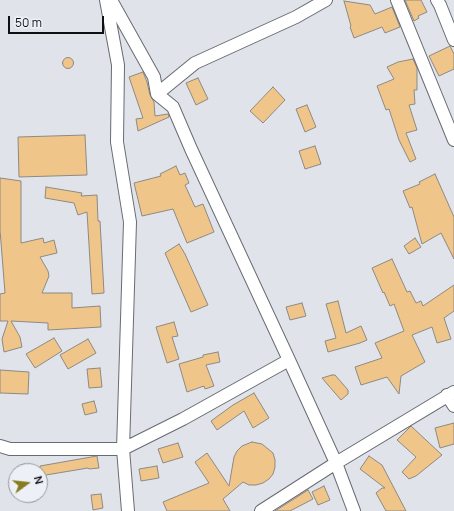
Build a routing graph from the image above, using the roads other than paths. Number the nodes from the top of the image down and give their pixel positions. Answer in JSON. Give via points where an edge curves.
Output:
{"nodes":[{"id":1,"x":106,"y":0,"type":"edge"},
{"id":2,"x":111,"y":0,"type":"edge"},
{"id":3,"x":326,"y":0,"type":"edge"},
{"id":4,"x":397,"y":0,"type":"edge"},
{"id":5,"x":437,"y":0,"type":"edge"},
{"id":6,"x":454,"y":40,"type":"edge"},
{"id":7,"x":157,"y":94,"type":"junction"},
{"id":8,"x":454,"y":140,"type":"edge"},
{"id":9,"x":289,"y":360,"type":"junction"},
{"id":10,"x":451,"y":394,"type":"edge"},
{"id":11,"x":454,"y":406,"type":"edge"},
{"id":12,"x":0,"y":446,"type":"edge"},
{"id":13,"x":122,"y":449,"type":"junction"},
{"id":14,"x":336,"y":463,"type":"junction"},
{"id":15,"x":128,"y":511,"type":"edge"},
{"id":16,"x":261,"y":511,"type":"edge"},
{"id":17,"x":354,"y":511,"type":"edge"}],
"edges":[{"from":1,"to":13,"type":"street","via":[[118,65],[117,142],[130,222]]},
{"from":2,"to":7,"type":"street","via":[[154,77]]},
{"from":3,"to":7,"type":"street","via":[[296,17],[195,63]]},
{"from":4,"to":8,"type":"street"},
{"from":5,"to":6,"type":"street"},
{"from":7,"to":9,"type":"street","via":[[173,107]]},
{"from":9,"to":13,"type":"street"},
{"from":9,"to":14,"type":"street"},
{"from":10,"to":11,"type":"street"},
{"from":10,"to":14,"type":"street"},
{"from":12,"to":13,"type":"street","via":[[10,449]]},
{"from":13,"to":15,"type":"street"},
{"from":14,"to":16,"type":"street"},
{"from":14,"to":17,"type":"street"}]}
